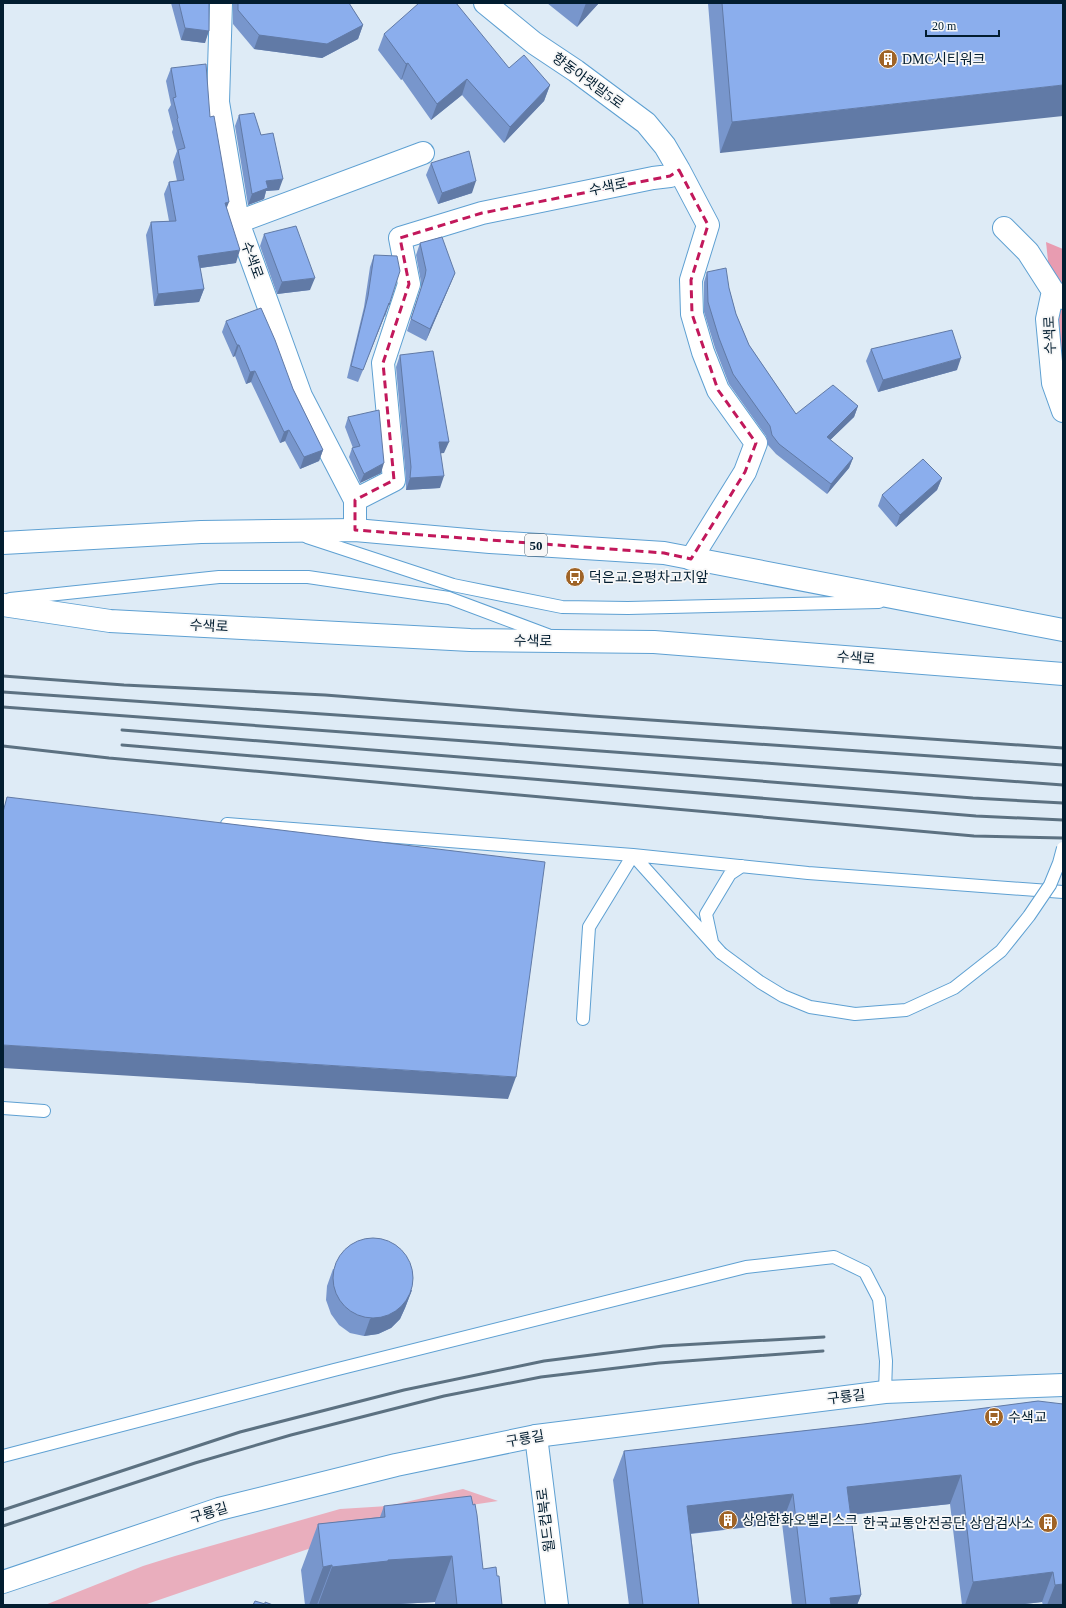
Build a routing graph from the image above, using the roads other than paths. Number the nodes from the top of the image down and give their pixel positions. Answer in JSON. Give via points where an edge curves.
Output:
{"nodes":[{"id":1,"x":221,"y":3,"type":"edge"},
{"id":2,"x":485,"y":3,"type":"edge"},
{"id":3,"x":423,"y":153,"type":"dead end"},
{"id":4,"x":679,"y":170,"type":"junction"},
{"id":5,"x":238,"y":222,"type":"junction"},
{"id":6,"x":1004,"y":228,"type":"dead end"},
{"id":7,"x":1058,"y":294,"type":"edge"},
{"id":8,"x":1063,"y":411,"type":"edge"},
{"id":9,"x":354,"y":500,"type":"junction"},
{"id":10,"x":355,"y":530,"type":"junction"},
{"id":11,"x":291,"y":531,"type":"junction"},
{"id":12,"x":3,"y":544,"type":"edge"},
{"id":13,"x":691,"y":559,"type":"junction"},
{"id":14,"x":3,"y":600,"type":"edge"},
{"id":15,"x":914,"y":602,"type":"junction"},
{"id":16,"x":3,"y":605,"type":"edge"},
{"id":17,"x":1063,"y":630,"type":"edge"},
{"id":18,"x":565,"y":641,"type":"junction"},
{"id":19,"x":1063,"y":674,"type":"edge"},
{"id":20,"x":214,"y":824,"type":"edge"},
{"id":21,"x":1063,"y":848,"type":"edge"},
{"id":22,"x":633,"y":855,"type":"junction"},
{"id":23,"x":742,"y":866,"type":"junction"},
{"id":24,"x":1063,"y":892,"type":"edge"},
{"id":25,"x":712,"y":943,"type":"junction"},
{"id":26,"x":583,"y":1019,"type":"dead end"},
{"id":27,"x":3,"y":1108,"type":"edge"},
{"id":28,"x":44,"y":1111,"type":"dead end"},
{"id":29,"x":1063,"y":1384,"type":"edge"},
{"id":30,"x":885,"y":1392,"type":"junction"},
{"id":31,"x":536,"y":1436,"type":"junction"},
{"id":32,"x":3,"y":1456,"type":"edge"},
{"id":33,"x":3,"y":1582,"type":"edge"},
{"id":34,"x":557,"y":1605,"type":"edge"}],
"edges":[{"from":1,"to":5,"type":"main road","name":"수색로","via":[[218,102]]},
{"from":2,"to":4,"type":"main road","name":"향동아랫말5로","via":[[534,43],[646,123],[665,146]]},
{"from":3,"to":5,"type":"main road"},
{"from":4,"to":9,"type":"main road","name":"수색로","via":[[670,176],[482,213],[400,238],[409,284],[383,363],[394,480]]},
{"from":4,"to":13,"type":"main road","via":[[708,226],[691,280],[692,314],[718,390],[756,444],[745,472]]},
{"from":5,"to":9,"type":"main road","name":"수색로","via":[[301,396]]},
{"from":6,"to":7,"type":"main road","name":"수색로","via":[[1028,252]]},
{"from":7,"to":8,"type":"main road","name":"수색로","via":[[1047,319],[1053,383]]},
{"from":9,"to":10,"type":"main road","name":"수색로"},
{"from":10,"to":11,"type":"main road","number":"50"},
{"from":10,"to":13,"type":"main road","number":"50","via":[[664,553]]},
{"from":11,"to":12,"type":"main road","number":"50","via":[[201,532]]},
{"from":11,"to":15,"type":"lane","via":[[453,585],[562,606],[628,608]]},
{"from":13,"to":15,"type":"main road","number":"50"},
{"from":14,"to":18,"type":"lane","via":[[219,577],[308,577],[450,598]]},
{"from":15,"to":17,"type":"main road","number":"50"},
{"from":16,"to":18,"type":"main road","name":"수색로","via":[[110,621],[470,640]]},
{"from":18,"to":19,"type":"main road","name":"수색로","via":[[654,642]]},
{"from":20,"to":22,"type":"lane"},
{"from":21,"to":25,"type":"lane","bridge":true,"via":[[1050,885],[1001,951],[954,988],[906,1010],[855,1014],[810,1007],[783,996],[760,982],[721,953]]},
{"from":22,"to":23,"type":"lane"},
{"from":22,"to":25,"type":"lane"},
{"from":22,"to":26,"type":"lane","via":[[588,927]]},
{"from":23,"to":24,"type":"lane"},
{"from":23,"to":25,"type":"lane","via":[[730,874],[706,914]]},
{"from":27,"to":28,"type":"lane"},
{"from":29,"to":30,"type":"main road","name":"구룡길"},
{"from":30,"to":31,"type":"main road","name":"구룡길"},
{"from":30,"to":32,"type":"lane","via":[[886,1361],[879,1299],[865,1272],[834,1257],[746,1267]]},
{"from":31,"to":33,"type":"main road","name":"구룡길","via":[[396,1465],[219,1509]]},
{"from":31,"to":34,"type":"main road","name":"월드컵북로"}]}
